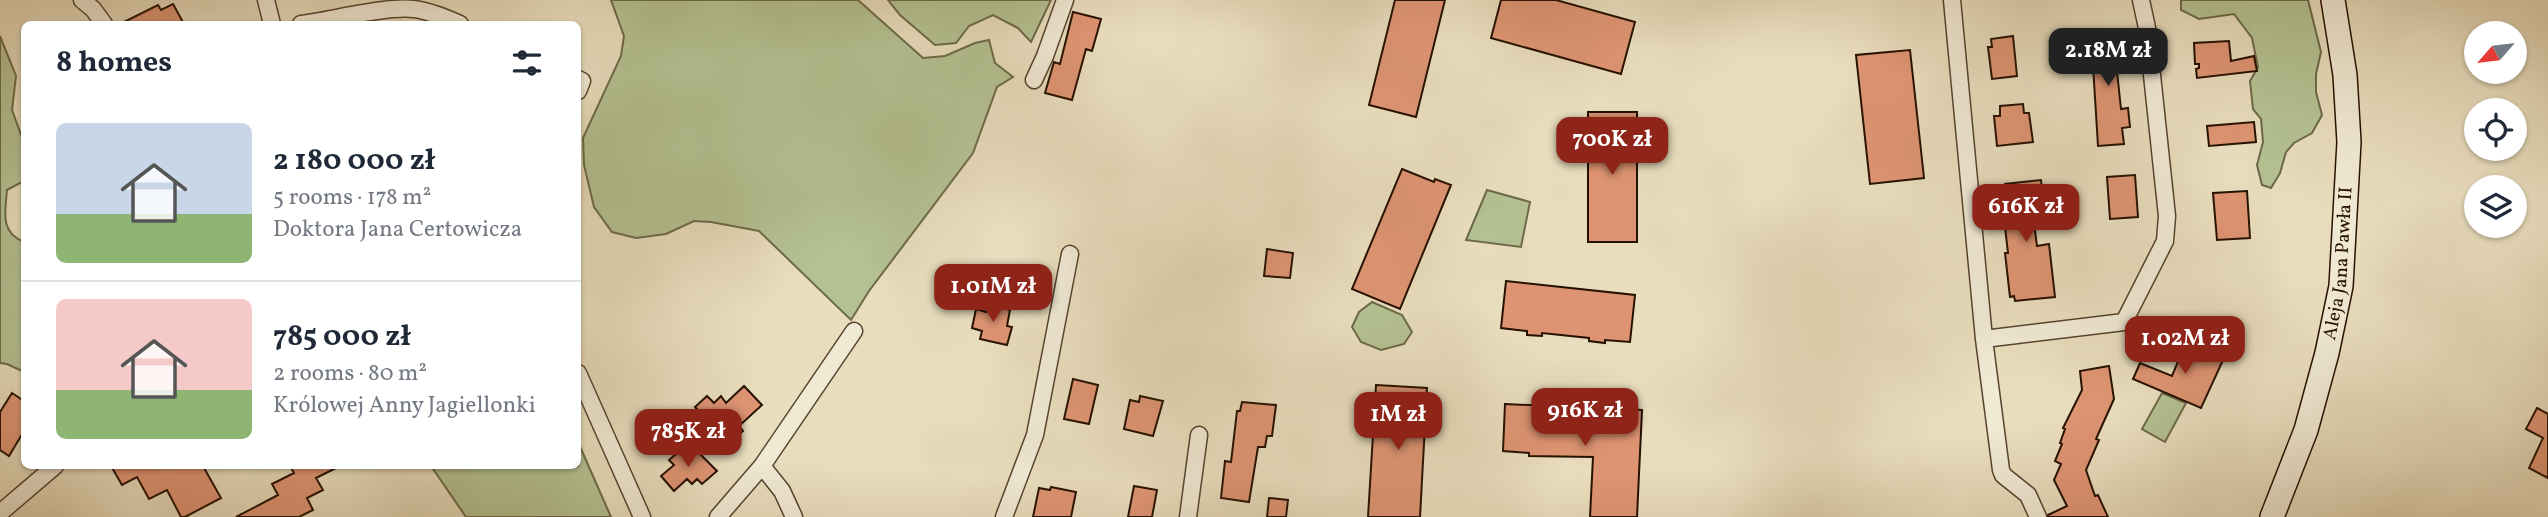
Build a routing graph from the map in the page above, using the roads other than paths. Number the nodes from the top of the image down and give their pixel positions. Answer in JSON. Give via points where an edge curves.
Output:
{"nodes":[{"id":1,"x":82,"y":0,"type":"edge"},
{"id":2,"x":266,"y":0,"type":"edge"},
{"id":3,"x":1065,"y":0,"type":"edge"},
{"id":4,"x":1952,"y":0,"type":"edge"},
{"id":5,"x":2141,"y":0,"type":"edge"},
{"id":6,"x":2333,"y":0,"type":"edge"},
{"id":7,"x":415,"y":11,"type":"edge"},
{"id":8,"x":102,"y":21,"type":"edge"},
{"id":9,"x":271,"y":21,"type":"edge"},
{"id":10,"x":320,"y":21,"type":"edge"},
{"id":11,"x":453,"y":21,"type":"edge"},
{"id":12,"x":1034,"y":80,"type":"dead end"},
{"id":13,"x":1070,"y":254,"type":"dead end"},
{"id":14,"x":854,"y":331,"type":"dead end"},
{"id":15,"x":1984,"y":338,"type":"junction"},
{"id":16,"x":581,"y":380,"type":"edge"},
{"id":17,"x":1199,"y":435,"type":"dead end"},
{"id":18,"x":762,"y":467,"type":"junction"},
{"id":19,"x":51,"y":469,"type":"edge"},
{"id":20,"x":0,"y":513,"type":"edge"},
{"id":21,"x":642,"y":517,"type":"edge"},
{"id":22,"x":718,"y":517,"type":"edge"},
{"id":23,"x":794,"y":517,"type":"edge"},
{"id":24,"x":1004,"y":517,"type":"edge"},
{"id":25,"x":1188,"y":517,"type":"edge"},
{"id":26,"x":2038,"y":517,"type":"edge"},
{"id":27,"x":2272,"y":517,"type":"edge"}],
"edges":[{"from":1,"to":8,"type":"street"},
{"from":2,"to":9,"type":"street"},
{"from":3,"to":12,"type":"street"},
{"from":4,"to":15,"type":"street"},
{"from":5,"to":15,"type":"street","via":[[2167,216],[2165,241],[2124,322]]},
{"from":6,"to":27,"type":"street","name":"Aleja Jana Pawła II","via":[[2345,75],[2349,142],[2341,286],[2306,430]]},
{"from":7,"to":10,"type":"street","via":[[391,10]]},
{"from":7,"to":11,"type":"street"},
{"from":13,"to":24,"type":"street","via":[[1035,435]]},
{"from":14,"to":18,"type":"street"},
{"from":15,"to":26,"type":"street","via":[[2001,470],[2028,495]]},
{"from":16,"to":21,"type":"street"},
{"from":17,"to":25,"type":"street"},
{"from":18,"to":22,"type":"street"},
{"from":18,"to":23,"type":"street","via":[[782,491]]},
{"from":19,"to":20,"type":"street"}]}
